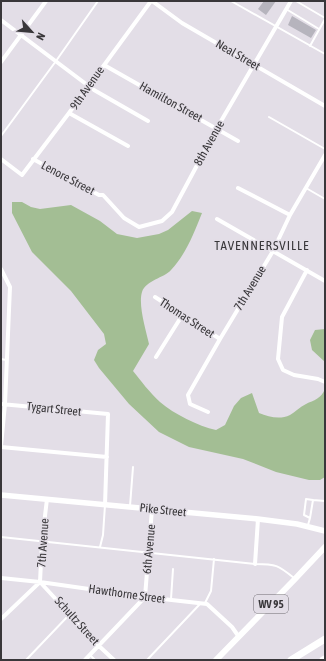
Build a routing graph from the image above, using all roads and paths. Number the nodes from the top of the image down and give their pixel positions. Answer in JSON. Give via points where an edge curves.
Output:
{"nodes":[{"id":1,"x":46,"y":1,"type":"edge"},
{"id":2,"x":98,"y":1,"type":"edge"},
{"id":3,"x":151,"y":1,"type":"edge"},
{"id":4,"x":231,"y":1,"type":"edge"},
{"id":5,"x":291,"y":1,"type":"edge"},
{"id":6,"x":296,"y":1,"type":"edge"},
{"id":7,"x":286,"y":9,"type":"junction"},
{"id":8,"x":325,"y":19,"type":"edge"},
{"id":9,"x":1,"y":20,"type":"edge"},
{"id":10,"x":276,"y":26,"type":"junction"},
{"id":11,"x":319,"y":29,"type":"junction"},
{"id":12,"x":21,"y":35,"type":"junction"},
{"id":13,"x":310,"y":46,"type":"junction"},
{"id":14,"x":325,"y":49,"type":"edge"},
{"id":15,"x":324,"y":54,"type":"edge"},
{"id":16,"x":56,"y":61,"type":"junction"},
{"id":17,"x":1,"y":62,"type":"edge"},
{"id":18,"x":254,"y":64,"type":"junction"},
{"id":19,"x":104,"y":65,"type":"junction"},
{"id":20,"x":88,"y":86,"type":"junction"},
{"id":21,"x":325,"y":106,"type":"edge"},
{"id":22,"x":70,"y":113,"type":"junction"},
{"id":23,"x":269,"y":117,"type":"dead end"},
{"id":24,"x":148,"y":121,"type":"dead end"},
{"id":25,"x":217,"y":128,"type":"junction"},
{"id":26,"x":1,"y":136,"type":"edge"},
{"id":27,"x":238,"y":140,"type":"dead end"},
{"id":28,"x":128,"y":146,"type":"dead end"},
{"id":29,"x":325,"y":149,"type":"edge"},
{"id":30,"x":325,"y":155,"type":"edge"},
{"id":31,"x":1,"y":159,"type":"edge"},
{"id":32,"x":33,"y":159,"type":"junction"},
{"id":33,"x":22,"y":174,"type":"joint"},
{"id":34,"x":238,"y":188,"type":"dead end"},
{"id":35,"x":306,"y":188,"type":"junction"},
{"id":36,"x":103,"y":195,"type":"joint"},
{"id":37,"x":325,"y":199,"type":"edge"},
{"id":38,"x":290,"y":215,"type":"junction"},
{"id":39,"x":217,"y":219,"type":"dead end"},
{"id":40,"x":272,"y":251,"type":"junction"},
{"id":41,"x":1,"y":270,"type":"edge"},
{"id":42,"x":307,"y":270,"type":"junction"},
{"id":43,"x":325,"y":281,"type":"edge"},
{"id":44,"x":155,"y":297,"type":"dead end"},
{"id":45,"x":183,"y":314,"type":"junction"},
{"id":46,"x":220,"y":339,"type":"junction"},
{"id":47,"x":156,"y":357,"type":"dead end"},
{"id":48,"x":1,"y":359,"type":"edge"},
{"id":49,"x":6,"y":360,"type":"junction"},
{"id":50,"x":325,"y":382,"type":"edge"},
{"id":51,"x":3,"y":404,"type":"edge"},
{"id":52,"x":208,"y":412,"type":"dead end"},
{"id":53,"x":1,"y":446,"type":"edge"},
{"id":54,"x":107,"y":457,"type":"junction"},
{"id":55,"x":133,"y":467,"type":"dead end"},
{"id":56,"x":1,"y":495,"type":"edge"},
{"id":57,"x":47,"y":499,"type":"junction"},
{"id":58,"x":313,"y":500,"type":"junction"},
{"id":59,"x":325,"y":501,"type":"edge"},
{"id":60,"x":105,"y":504,"type":"junction"},
{"id":61,"x":130,"y":507,"type":"junction"},
{"id":62,"x":152,"y":509,"type":"junction"},
{"id":63,"x":310,"y":518,"type":"junction"},
{"id":64,"x":258,"y":519,"type":"junction"},
{"id":65,"x":307,"y":526,"type":"junction"},
{"id":66,"x":325,"y":531,"type":"edge"},
{"id":67,"x":1,"y":537,"type":"edge"},
{"id":68,"x":42,"y":541,"type":"junction"},
{"id":69,"x":100,"y":547,"type":"junction"},
{"id":70,"x":325,"y":547,"type":"edge"},
{"id":71,"x":149,"y":552,"type":"junction"},
{"id":72,"x":214,"y":559,"type":"junction"},
{"id":73,"x":255,"y":564,"type":"junction"},
{"id":74,"x":173,"y":569,"type":"dead end"},
{"id":75,"x":1,"y":578,"type":"edge"},
{"id":76,"x":296,"y":579,"type":"junction"},
{"id":77,"x":40,"y":582,"type":"junction"},
{"id":78,"x":145,"y":598,"type":"junction"},
{"id":79,"x":171,"y":600,"type":"junction"},
{"id":80,"x":203,"y":603,"type":"junction"},
{"id":81,"x":70,"y":615,"type":"junction"},
{"id":82,"x":1,"y":619,"type":"edge"},
{"id":83,"x":239,"y":637,"type":"junction"},
{"id":84,"x":325,"y":639,"type":"edge"},
{"id":85,"x":99,"y":646,"type":"junction"},
{"id":86,"x":90,"y":655,"type":"junction"},
{"id":87,"x":26,"y":660,"type":"edge"},
{"id":88,"x":85,"y":660,"type":"edge"},
{"id":89,"x":95,"y":660,"type":"edge"},
{"id":90,"x":114,"y":660,"type":"edge"},
{"id":91,"x":147,"y":660,"type":"edge"},
{"id":92,"x":216,"y":660,"type":"edge"},
{"id":93,"x":291,"y":660,"type":"edge"}],
"edges":[{"from":1,"to":12,"type":"street"},
{"from":2,"to":16,"type":"lane"},
{"from":3,"to":18,"type":"street","name":"Neal Street","via":[[182,23]]},
{"from":3,"to":19,"type":"street","name":"9th Avenue"},
{"from":4,"to":10,"type":"lane"},
{"from":5,"to":7,"type":"street","name":"8th Avenue"},
{"from":6,"to":8,"type":"lane"},
{"from":7,"to":10,"type":"street","name":"8th Avenue"},
{"from":7,"to":11,"type":"lane"},
{"from":8,"to":11,"type":"lane"},
{"from":9,"to":12,"type":"street"},
{"from":10,"to":13,"type":"lane"},
{"from":10,"to":18,"type":"street","name":"8th Avenue"},
{"from":11,"to":13,"type":"lane"},
{"from":12,"to":16,"type":"street"},
{"from":12,"to":17,"type":"street"},
{"from":13,"to":15,"type":"lane"},
{"from":14,"to":15,"type":"lane"},
{"from":16,"to":20,"type":"street"},
{"from":16,"to":26,"type":"lane"},
{"from":18,"to":21,"type":"street","name":"Neal Street"},
{"from":18,"to":25,"type":"street","name":"8th Avenue"},
{"from":19,"to":20,"type":"street","name":"9th Avenue"},
{"from":19,"to":25,"type":"street","name":"Hamilton Street"},
{"from":20,"to":22,"type":"street","name":"9th Avenue"},
{"from":20,"to":24,"type":"street"},
{"from":22,"to":28,"type":"street"},
{"from":22,"to":32,"type":"street","name":"9th Avenue"},
{"from":23,"to":29,"type":"lane"},
{"from":25,"to":27,"type":"street","name":"Hamilton Street"},
{"from":25,"to":36,"type":"street","name":"8th Avenue","via":[[172,212],[162,220],[138,227],[124,218]]},
{"from":30,"to":35,"type":"street","name":"7th Avenue"},
{"from":31,"to":33,"type":"street","name":"Lenore Street"},
{"from":32,"to":33,"type":"street","name":"9th Avenue"},
{"from":32,"to":36,"type":"street","name":"Lenore Street"},
{"from":34,"to":38,"type":"street"},
{"from":35,"to":37,"type":"lane"},
{"from":35,"to":38,"type":"street","name":"7th Avenue"},
{"from":38,"to":40,"type":"street","name":"7th Avenue"},
{"from":39,"to":40,"type":"street"},
{"from":40,"to":42,"type":"street"},
{"from":40,"to":46,"type":"street","name":"7th Avenue"},
{"from":41,"to":49,"type":"street","via":[[10,287]]},
{"from":42,"to":43,"type":"street"},
{"from":42,"to":50,"type":"street","via":[[282,317],[278,359],[283,370]]},
{"from":44,"to":45,"type":"street","name":"Thomas Street"},
{"from":45,"to":46,"type":"street","name":"Thomas Street"},
{"from":45,"to":47,"type":"street"},
{"from":46,"to":52,"type":"street","name":"7th Avenue","via":[[188,395],[190,404]]},
{"from":48,"to":49,"type":"lane"},
{"from":49,"to":51,"type":"street"},
{"from":51,"to":53,"type":"street"},
{"from":51,"to":54,"type":"street","name":"Tygart Street","via":[[108,414]]},
{"from":53,"to":54,"type":"street"},
{"from":54,"to":60,"type":"street"},
{"from":55,"to":61,"type":"lane"},
{"from":56,"to":57,"type":"main road","name":"Pike Street"},
{"from":57,"to":60,"type":"main road","name":"Pike Street"},
{"from":57,"to":68,"type":"street","name":"7th Avenue"},
{"from":58,"to":59,"type":"lane"},
{"from":58,"to":63,"type":"lane"},
{"from":58,"to":63,"type":"lane","via":[[306,499],[304,515]]},
{"from":60,"to":61,"type":"main road","name":"Pike Street"},
{"from":60,"to":69,"type":"lane"},
{"from":61,"to":62,"type":"main road","name":"Pike Street"},
{"from":62,"to":64,"type":"main road","name":"Pike Street"},
{"from":62,"to":71,"type":"street","name":"6th Avenue"},
{"from":63,"to":65,"type":"lane"},
{"from":64,"to":65,"type":"main road","name":"Pike Street"},
{"from":64,"to":73,"type":"street"},
{"from":65,"to":66,"type":"main road","name":"Pike Street"},
{"from":67,"to":68,"type":"lane"},
{"from":68,"to":69,"type":"lane"},
{"from":68,"to":77,"type":"street","name":"7th Avenue"},
{"from":69,"to":71,"type":"lane"},
{"from":70,"to":76,"type":"main road","number":"WV 95"},
{"from":71,"to":72,"type":"lane"},
{"from":71,"to":78,"type":"street","name":"6th Avenue"},
{"from":72,"to":73,"type":"lane"},
{"from":72,"to":80,"type":"lane","via":[[211,590]]},
{"from":73,"to":76,"type":"lane","via":[[274,564]]},
{"from":74,"to":79,"type":"lane"},
{"from":75,"to":77,"type":"street","name":"Hawthorne Street"},
{"from":76,"to":83,"type":"main road","number":"WV 95"},
{"from":77,"to":78,"type":"street","name":"Hawthorne Street"},
{"from":77,"to":81,"type":"street","name":"Schultz Street"},
{"from":77,"to":82,"type":"street","name":"7th Avenue"},
{"from":78,"to":79,"type":"street","name":"Hawthorne Street"},
{"from":78,"to":85,"type":"street"},
{"from":79,"to":80,"type":"street","name":"Hawthorne Street"},
{"from":80,"to":83,"type":"street","via":[[208,604]]},
{"from":80,"to":91,"type":"lane"},
{"from":81,"to":85,"type":"street","name":"Schultz Street"},
{"from":81,"to":87,"type":"lane"},
{"from":83,"to":92,"type":"main road","number":"WV 95"},
{"from":84,"to":93,"type":"highway"},
{"from":85,"to":86,"type":"street"},
{"from":85,"to":90,"type":"street","name":"Schultz Street"},
{"from":86,"to":88,"type":"street"},
{"from":86,"to":89,"type":"lane"}]}
